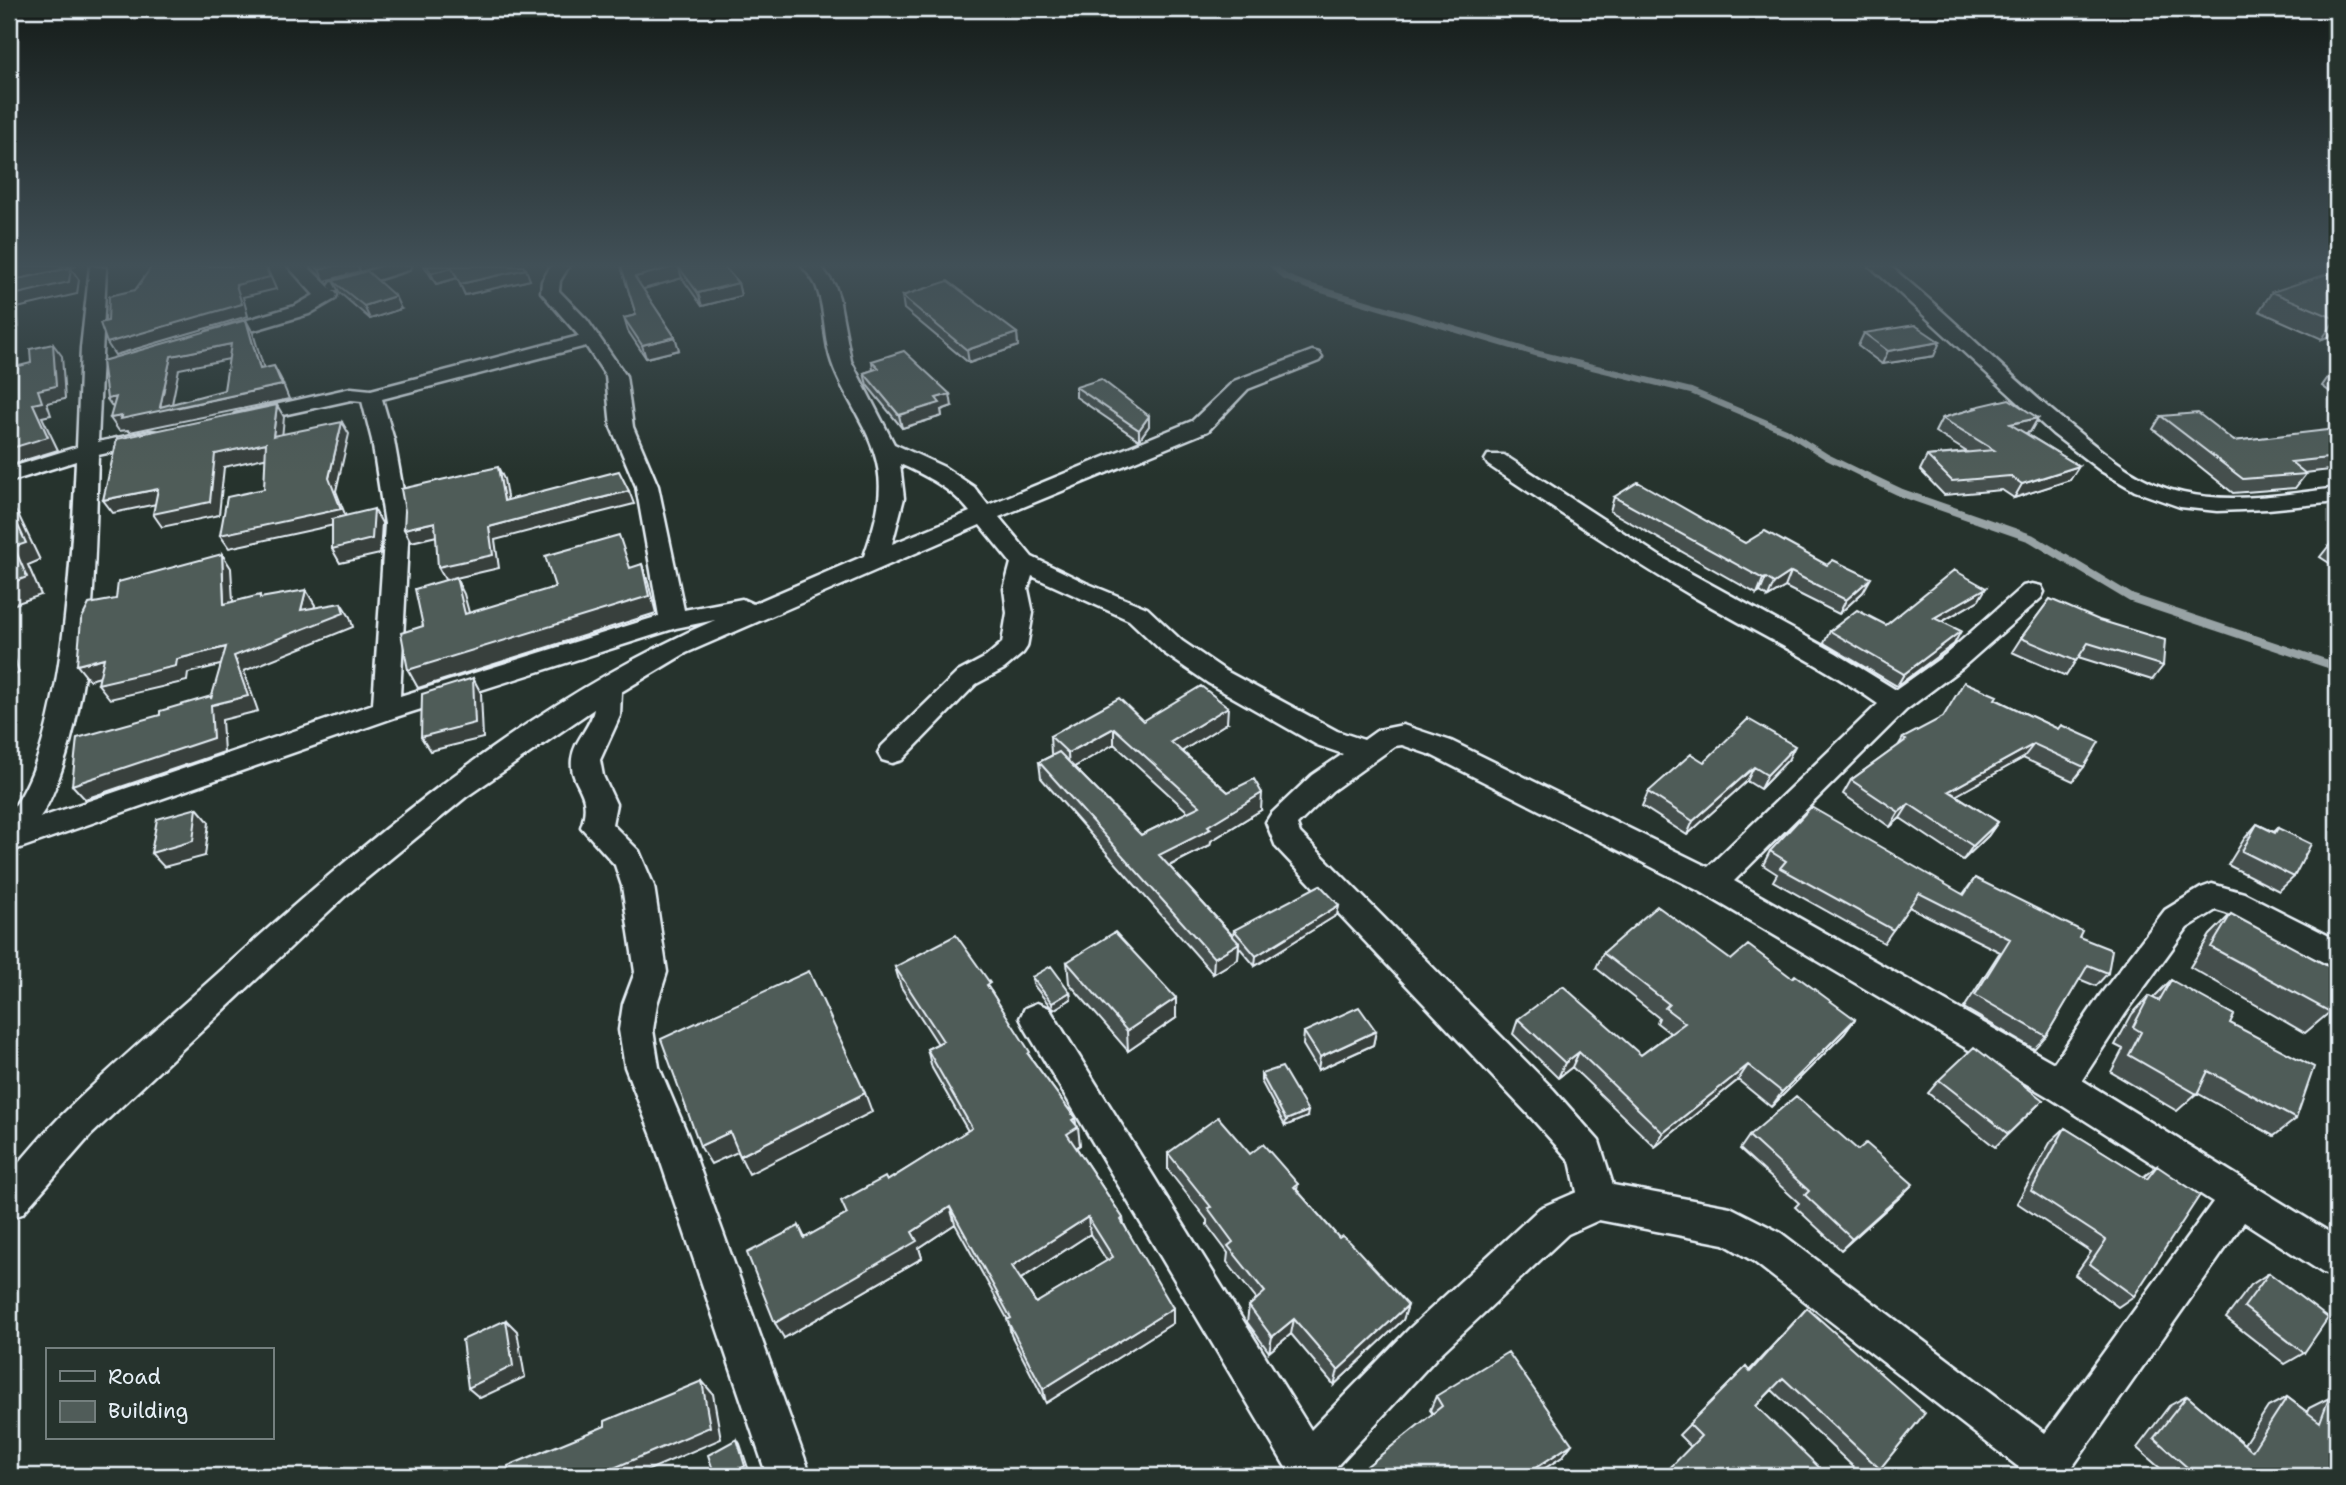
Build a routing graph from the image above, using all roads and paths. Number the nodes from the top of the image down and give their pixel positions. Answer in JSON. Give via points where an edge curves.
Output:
{"nodes":[{"id":1,"x":97,"y":335,"type":"edge"},
{"id":2,"x":216,"y":335,"type":"edge"},
{"id":3,"x":588,"y":335,"type":"edge"},
{"id":4,"x":836,"y":335,"type":"edge"},
{"id":5,"x":1957,"y":335,"type":"edge"},
{"id":6,"x":590,"y":339,"type":"junction"},
{"id":7,"x":197,"y":341,"type":"edge"},
{"id":8,"x":1312,"y":357,"type":"dead end"},
{"id":9,"x":371,"y":396,"type":"junction"},
{"id":10,"x":219,"y":423,"type":"edge"},
{"id":11,"x":166,"y":434,"type":"edge"},
{"id":12,"x":887,"y":449,"type":"junction"},
{"id":13,"x":87,"y":451,"type":"junction"},
{"id":14,"x":1496,"y":460,"type":"dead end"},
{"id":15,"x":9,"y":475,"type":"edge"},
{"id":16,"x":2337,"y":495,"type":"edge"},
{"id":17,"x":984,"y":513,"type":"junction"},
{"id":18,"x":874,"y":560,"type":"junction"},
{"id":19,"x":1023,"y":562,"type":"junction"},
{"id":20,"x":2032,"y":592,"type":"dead end"},
{"id":21,"x":787,"y":599,"type":"junction"},
{"id":22,"x":673,"y":620,"type":"junction"},
{"id":23,"x":608,"y":688,"type":"junction"},
{"id":24,"x":1896,"y":702,"type":"junction"},
{"id":25,"x":386,"y":710,"type":"junction"},
{"id":26,"x":1367,"y":751,"type":"junction"},
{"id":27,"x":892,"y":753,"type":"dead end"},
{"id":28,"x":9,"y":833,"type":"edge"},
{"id":29,"x":9,"y":840,"type":"edge"},
{"id":30,"x":1712,"y":883,"type":"junction"},
{"id":31,"x":2337,"y":955,"type":"edge"},
{"id":32,"x":1037,"y":1018,"type":"dead end"},
{"id":33,"x":2059,"y":1085,"type":"junction"},
{"id":34,"x":2239,"y":1197,"type":"junction"},
{"id":35,"x":9,"y":1201,"type":"edge"},
{"id":36,"x":1598,"y":1201,"type":"junction"},
{"id":37,"x":2337,"y":1259,"type":"edge"},
{"id":38,"x":1312,"y":1470,"type":"edge"},
{"id":39,"x":2044,"y":1470,"type":"edge"},
{"id":40,"x":789,"y":1476,"type":"edge"}],
"edges":[{"from":1,"to":13,"type":"street"},
{"from":2,"to":7,"type":"street"},
{"from":3,"to":6,"type":"street"},
{"from":4,"to":12,"type":"street","via":[[841,362]]},
{"from":5,"to":16,"type":"street","via":[[2014,391],[2137,485],[2198,503],[2258,504]]},
{"from":6,"to":9,"type":"street"},
{"from":6,"to":22,"type":"street","via":[[616,376],[622,427],[647,486]]},
{"from":8,"to":17,"type":"street","via":[[1241,385],[1200,426]]},
{"from":9,"to":10,"type":"street","via":[[351,394]]},
{"from":9,"to":25,"type":"street","via":[[397,524]]},
{"from":11,"to":13,"type":"street"},
{"from":12,"to":17,"type":"street","via":[[936,472],[966,492]]},
{"from":12,"to":18,"type":"street","via":[[892,500]]},
{"from":13,"to":15,"type":"street"},
{"from":13,"to":28,"type":"street","via":[[81,589],[60,730],[35,804],[20,826]]},
{"from":14,"to":24,"type":"street","via":[[1705,593],[1865,680]]},
{"from":17,"to":18,"type":"street"},
{"from":17,"to":19,"type":"street"},
{"from":18,"to":21,"type":"street"},
{"from":19,"to":26,"type":"street","via":[[1138,614],[1173,647],[1217,677],[1327,738]]},
{"from":19,"to":27,"type":"street","via":[[1016,589],[1020,612],[1014,648],[967,678]]},
{"from":20,"to":24,"type":"street","via":[[1954,661]]},
{"from":21,"to":22,"type":"street"},
{"from":21,"to":23,"type":"street","via":[[677,647]]},
{"from":22,"to":25,"type":"street"},
{"from":23,"to":35,"type":"street","via":[[456,789],[334,887],[77,1124]]},
{"from":23,"to":40,"type":"street","via":[[606,718],[586,758],[586,771],[602,808],[598,832],[628,859],[638,886],[651,972],[636,1030],[642,1068]]},
{"from":24,"to":30,"type":"street"},
{"from":25,"to":29,"type":"street"},
{"from":26,"to":30,"type":"street","via":[[1388,737],[1421,739]]},
{"from":26,"to":36,"type":"street","via":[[1322,783],[1281,822],[1287,839],[1586,1153]]},
{"from":30,"to":33,"type":"street"},
{"from":31,"to":33,"type":"street","via":[[2233,902],[2212,897],[2176,919]]},
{"from":32,"to":38,"type":"street"},
{"from":33,"to":34,"type":"street"},
{"from":34,"to":37,"type":"street"},
{"from":34,"to":39,"type":"street"},
{"from":36,"to":38,"type":"street","via":[[1555,1221],[1423,1343]]},
{"from":36,"to":39,"type":"street","via":[[1730,1226],[1767,1247]]}]}
